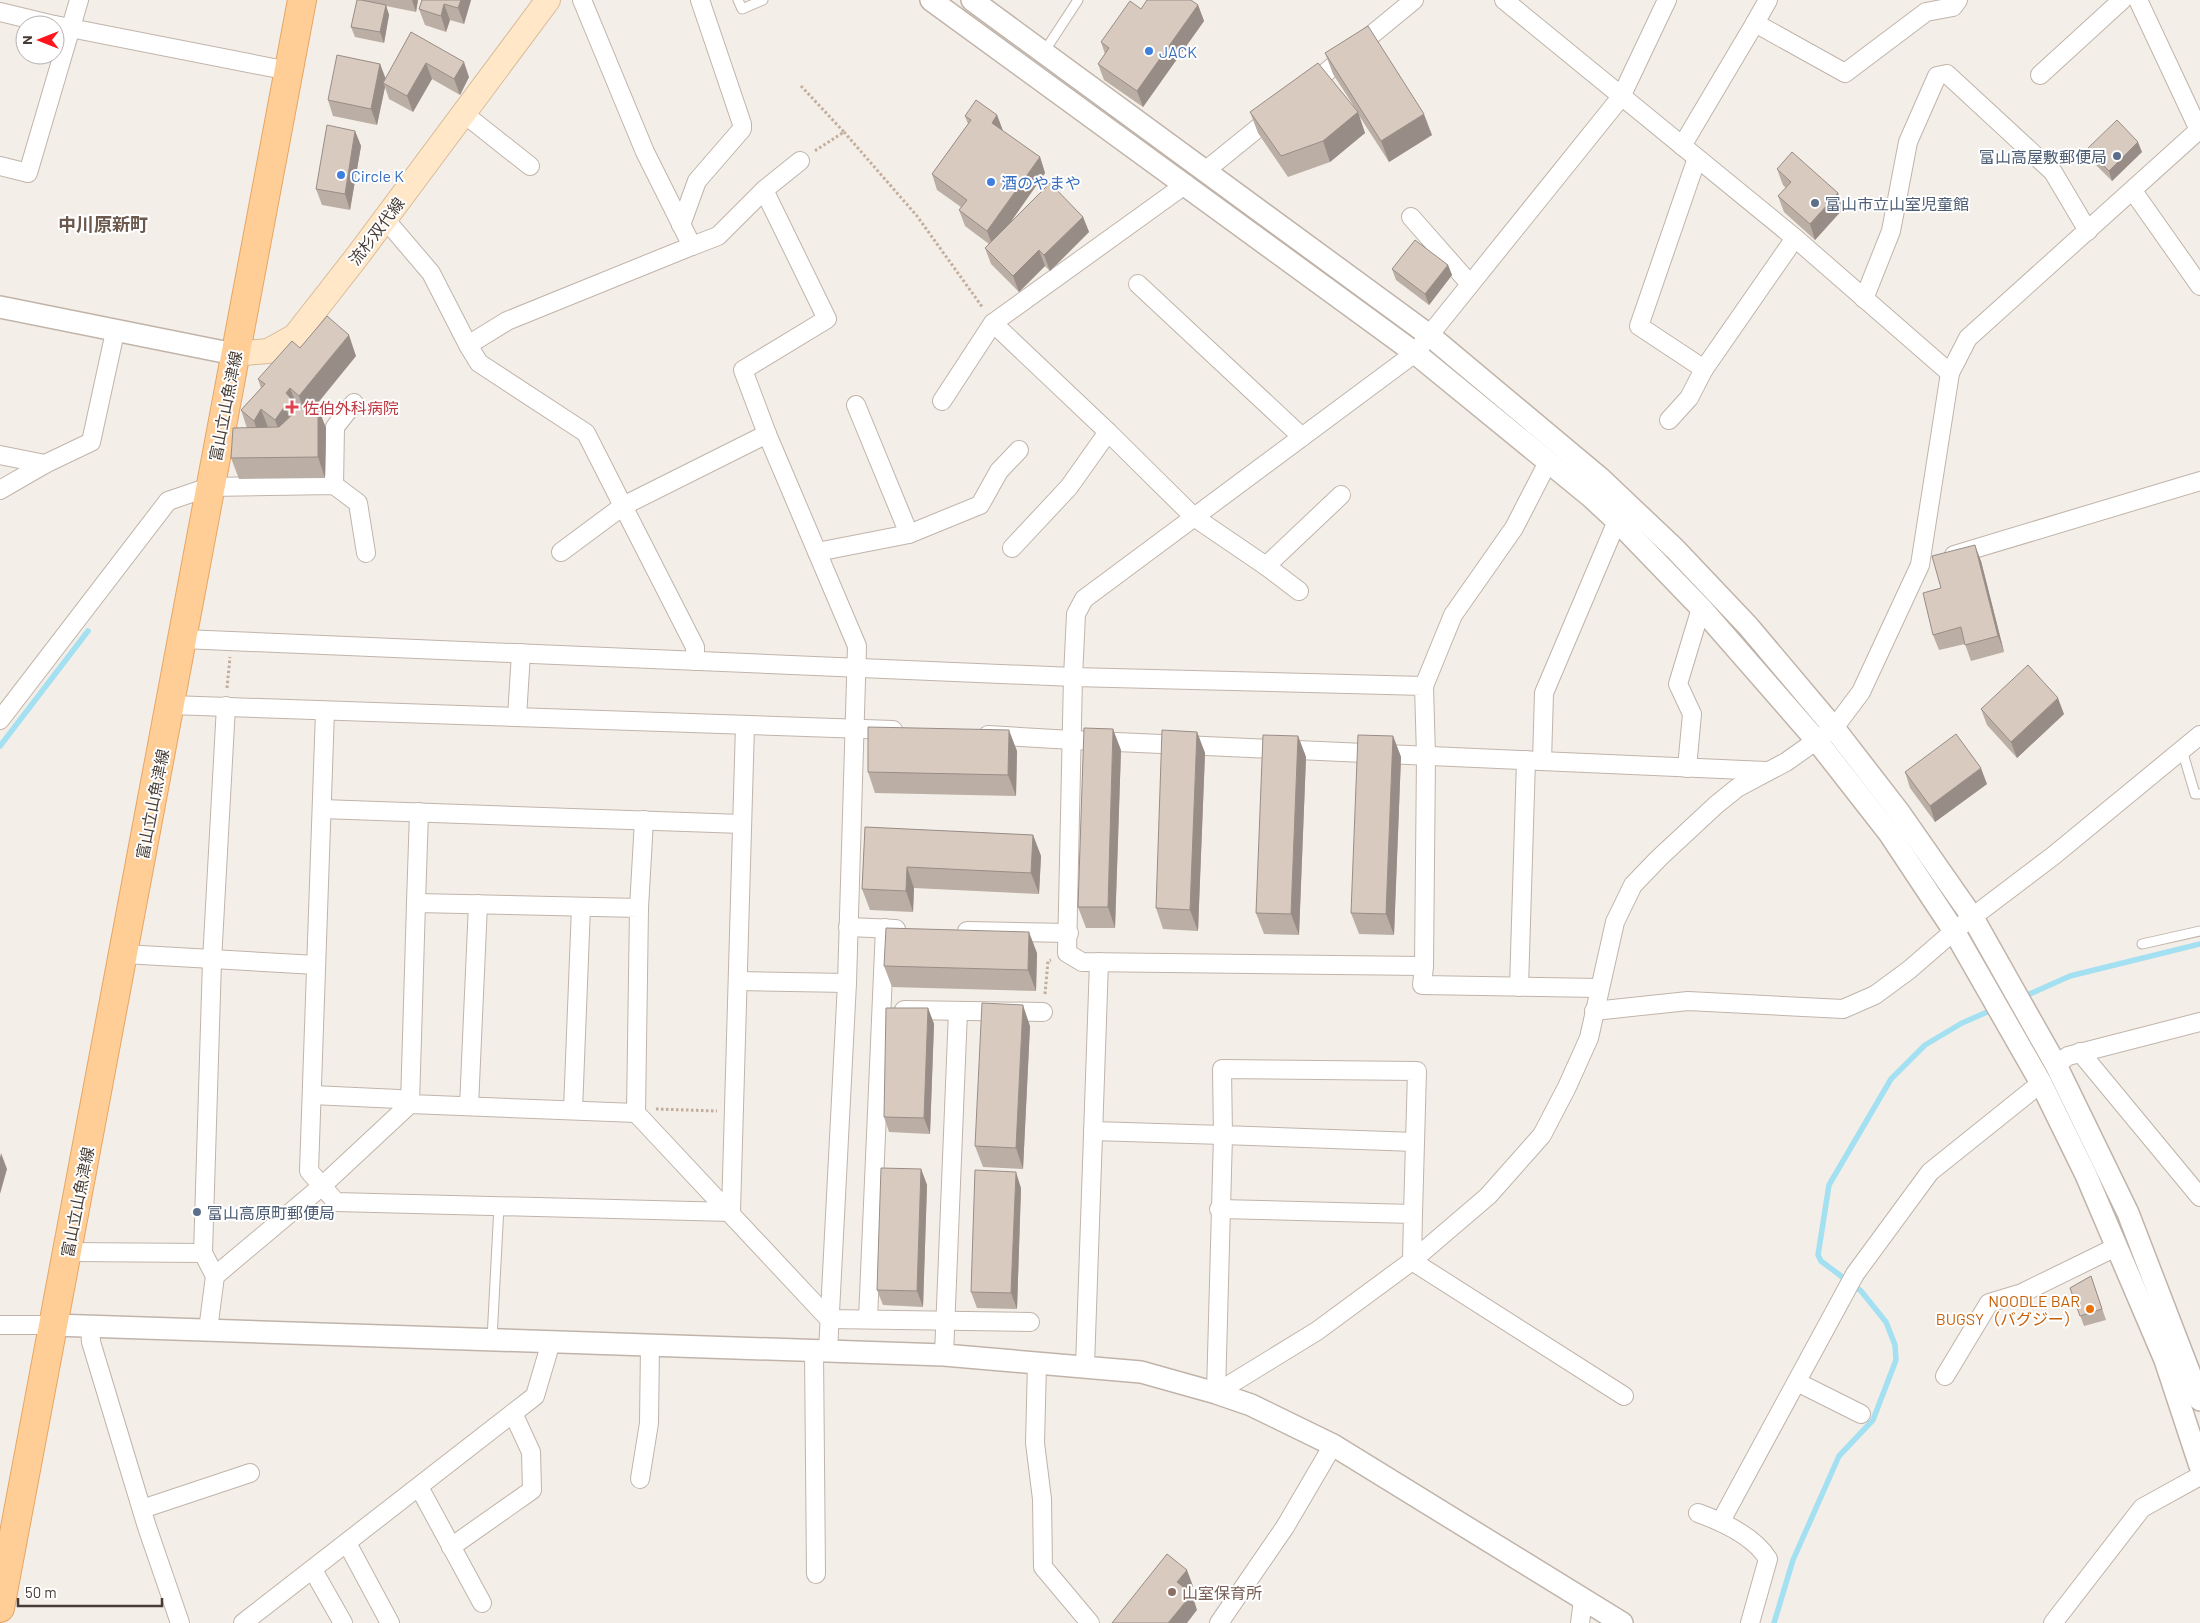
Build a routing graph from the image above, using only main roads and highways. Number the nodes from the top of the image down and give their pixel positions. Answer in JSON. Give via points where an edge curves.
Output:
{"nodes":[{"id":1,"x":302,"y":0,"type":"edge"},
{"id":2,"x":548,"y":0,"type":"edge"},
{"id":3,"x":234,"y":354,"type":"junction"},
{"id":4,"x":0,"y":1608,"type":"edge"}],
"edges":[{"from":1,"to":3,"type":"main road","name":"富山立山魚津線"},
{"from":2,"to":3,"type":"main road","name":"流杉双代線","via":[[295,336],[268,351]]},
{"from":3,"to":4,"type":"main road","name":"富山立山魚津線"}]}
